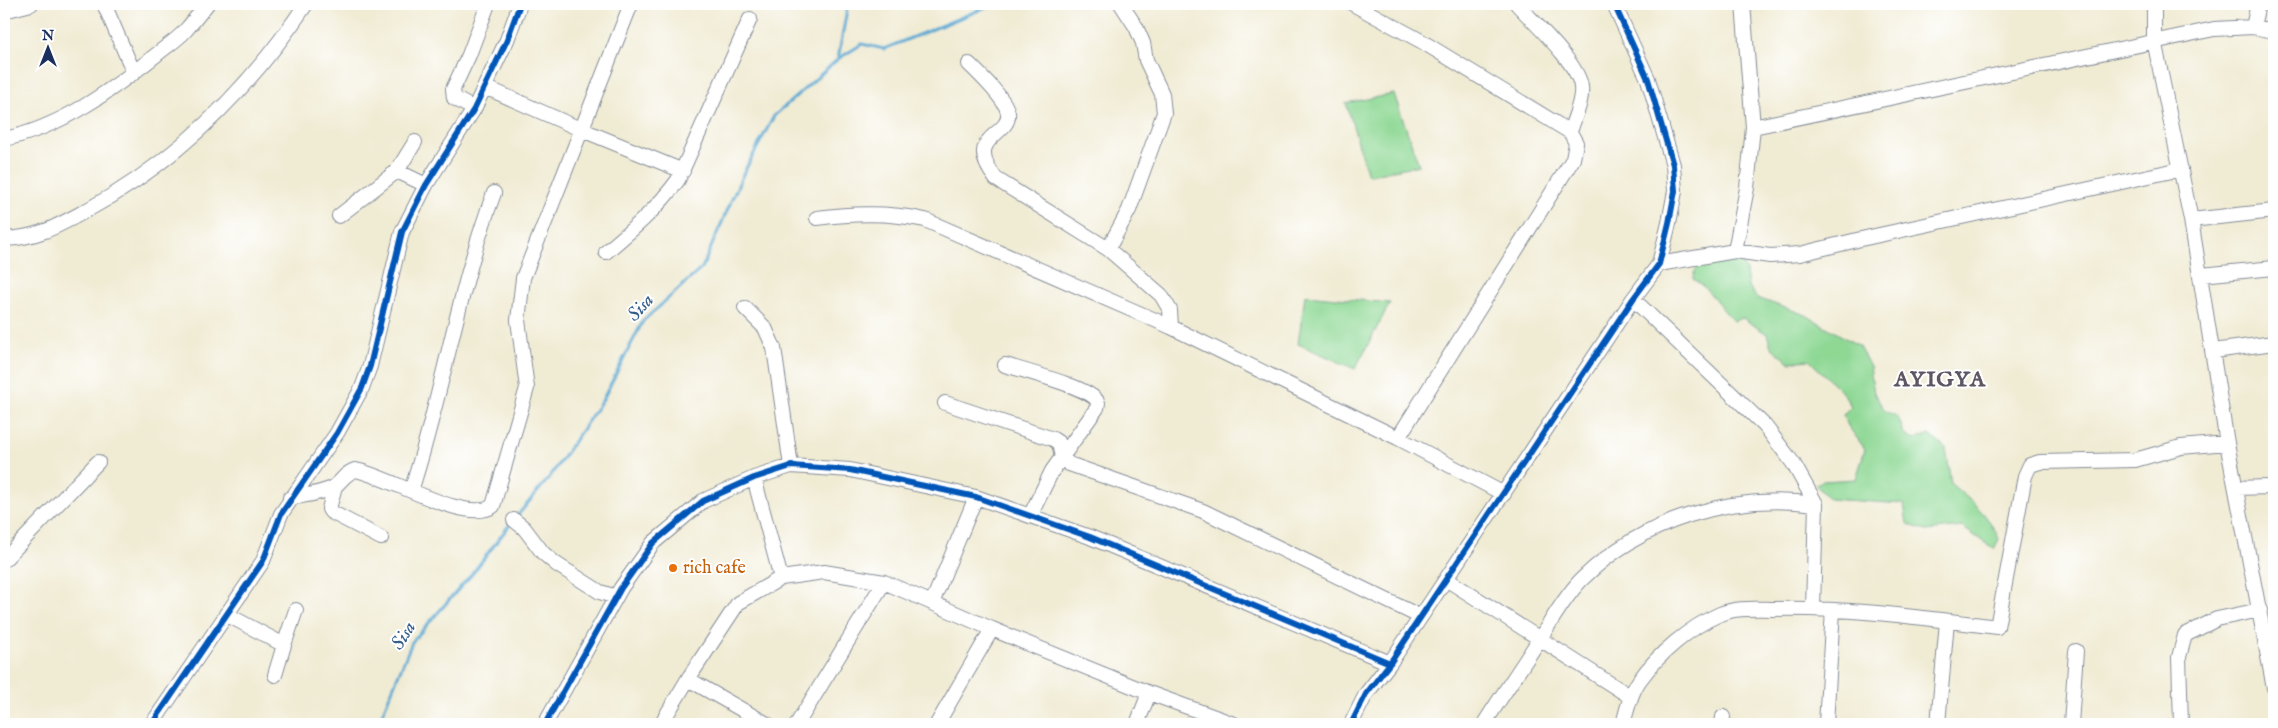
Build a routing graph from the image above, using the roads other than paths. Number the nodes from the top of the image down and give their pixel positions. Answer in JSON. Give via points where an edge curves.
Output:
{"nodes":[{"id":1,"x":31,"y":4,"type":"edge"},
{"id":2,"x":104,"y":4,"type":"edge"},
{"id":3,"x":207,"y":4,"type":"edge"},
{"id":4,"x":306,"y":4,"type":"edge"},
{"id":5,"x":488,"y":4,"type":"edge"},
{"id":6,"x":520,"y":4,"type":"edge"},
{"id":7,"x":631,"y":4,"type":"edge"},
{"id":8,"x":1121,"y":4,"type":"edge"},
{"id":9,"x":1353,"y":4,"type":"edge"},
{"id":10,"x":1517,"y":4,"type":"edge"},
{"id":11,"x":1614,"y":4,"type":"edge"},
{"id":12,"x":1743,"y":4,"type":"edge"},
{"id":13,"x":2154,"y":4,"type":"edge"},
{"id":14,"x":2258,"y":4,"type":"edge"},
{"id":15,"x":4,"y":11,"type":"edge"},
{"id":16,"x":750,"y":19,"type":"dead end"},
{"id":17,"x":2254,"y":27,"type":"junction"},
{"id":18,"x":2274,"y":31,"type":"edge"},
{"id":19,"x":2154,"y":40,"type":"junction"},
{"id":20,"x":970,"y":64,"type":"dead end"},
{"id":21,"x":134,"y":73,"type":"junction"},
{"id":22,"x":485,"y":87,"type":"junction"},
{"id":23,"x":474,"y":109,"type":"junction"},
{"id":24,"x":1753,"y":127,"type":"junction"},
{"id":25,"x":580,"y":129,"type":"junction"},
{"id":26,"x":1570,"y":132,"type":"junction"},
{"id":27,"x":4,"y":139,"type":"edge"},
{"id":28,"x":415,"y":142,"type":"dead end"},
{"id":29,"x":2181,"y":169,"type":"junction"},
{"id":30,"x":683,"y":171,"type":"junction"},
{"id":31,"x":397,"y":172,"type":"junction"},
{"id":32,"x":426,"y":186,"type":"junction"},
{"id":33,"x":494,"y":193,"type":"dead end"},
{"id":34,"x":2274,"y":211,"type":"edge"},
{"id":35,"x":339,"y":216,"type":"dead end"},
{"id":36,"x":817,"y":218,"type":"dead end"},
{"id":37,"x":2191,"y":220,"type":"junction"},
{"id":38,"x":4,"y":239,"type":"edge"},
{"id":39,"x":1108,"y":248,"type":"junction"},
{"id":40,"x":1736,"y":251,"type":"junction"},
{"id":41,"x":606,"y":252,"type":"dead end"},
{"id":42,"x":1659,"y":264,"type":"junction"},
{"id":43,"x":2274,"y":268,"type":"edge"},
{"id":44,"x":2201,"y":276,"type":"junction"},
{"id":45,"x":1633,"y":298,"type":"junction"},
{"id":46,"x":745,"y":308,"type":"dead end"},
{"id":47,"x":1171,"y":327,"type":"junction"},
{"id":48,"x":2274,"y":343,"type":"edge"},
{"id":49,"x":2212,"y":351,"type":"junction"},
{"id":50,"x":1005,"y":365,"type":"dead end"},
{"id":51,"x":945,"y":402,"type":"dead end"},
{"id":52,"x":1398,"y":438,"type":"junction"},
{"id":53,"x":2227,"y":443,"type":"junction"},
{"id":54,"x":1062,"y":457,"type":"junction"},
{"id":55,"x":98,"y":462,"type":"dead end"},
{"id":56,"x":791,"y":466,"type":"junction"},
{"id":57,"x":754,"y":478,"type":"junction"},
{"id":58,"x":335,"y":486,"type":"junction"},
{"id":59,"x":2236,"y":488,"type":"junction"},
{"id":60,"x":2274,"y":490,"type":"edge"},
{"id":61,"x":412,"y":491,"type":"junction"},
{"id":62,"x":1504,"y":494,"type":"junction"},
{"id":63,"x":976,"y":497,"type":"junction"},
{"id":64,"x":290,"y":498,"type":"junction"},
{"id":65,"x":1816,"y":504,"type":"junction"},
{"id":66,"x":1030,"y":516,"type":"junction"},
{"id":67,"x":514,"y":520,"type":"dead end"},
{"id":68,"x":381,"y":538,"type":"dead end"},
{"id":69,"x":4,"y":560,"type":"edge"},
{"id":70,"x":781,"y":578,"type":"junction"},
{"id":71,"x":1446,"y":579,"type":"junction"},
{"id":72,"x":884,"y":582,"type":"junction"},
{"id":73,"x":616,"y":597,"type":"junction"},
{"id":74,"x":932,"y":603,"type":"junction"},
{"id":75,"x":1812,"y":608,"type":"junction"},
{"id":76,"x":296,"y":610,"type":"dead end"},
{"id":77,"x":1833,"y":610,"type":"junction"},
{"id":78,"x":2260,"y":610,"type":"junction"},
{"id":79,"x":226,"y":614,"type":"junction"},
{"id":80,"x":1421,"y":617,"type":"junction"},
{"id":81,"x":1947,"y":621,"type":"junction"},
{"id":82,"x":992,"y":629,"type":"junction"},
{"id":83,"x":1540,"y":639,"type":"junction"},
{"id":84,"x":284,"y":645,"type":"junction"},
{"id":85,"x":2076,"y":650,"type":"dead end"},
{"id":86,"x":1390,"y":663,"type":"junction"},
{"id":87,"x":275,"y":675,"type":"dead end"},
{"id":88,"x":688,"y":679,"type":"junction"},
{"id":89,"x":2274,"y":684,"type":"edge"},
{"id":90,"x":1149,"y":692,"type":"junction"},
{"id":91,"x":1630,"y":697,"type":"junction"},
{"id":92,"x":152,"y":724,"type":"edge"},
{"id":93,"x":545,"y":724,"type":"edge"},
{"id":94,"x":661,"y":724,"type":"edge"},
{"id":95,"x":767,"y":724,"type":"edge"},
{"id":96,"x":797,"y":724,"type":"edge"},
{"id":97,"x":937,"y":724,"type":"edge"},
{"id":98,"x":1137,"y":724,"type":"edge"},
{"id":99,"x":1234,"y":724,"type":"edge"},
{"id":100,"x":1351,"y":724,"type":"edge"},
{"id":101,"x":1484,"y":724,"type":"edge"},
{"id":102,"x":1623,"y":724,"type":"edge"},
{"id":103,"x":1826,"y":724,"type":"edge"},
{"id":104,"x":1938,"y":724,"type":"edge"},
{"id":105,"x":2071,"y":724,"type":"edge"},
{"id":106,"x":2181,"y":724,"type":"edge"}],
"edges":[{"from":1,"to":15,"type":"street"},
{"from":2,"to":21,"type":"street"},
{"from":3,"to":21,"type":"street","via":[[184,32]]},
{"from":4,"to":38,"type":"street","via":[[280,43],[234,97],[171,154],[104,201],[46,232]]},
{"from":5,"to":23,"type":"street","via":[[453,89],[454,98]]},
{"from":6,"to":22,"type":"street","via":[[508,40]]},
{"from":7,"to":25,"type":"street"},
{"from":8,"to":39,"type":"street","via":[[1144,43],[1146,60],[1162,94],[1164,113],[1129,210]]},
{"from":9,"to":26,"type":"street"},
{"from":10,"to":26,"type":"street","via":[[1566,57],[1576,73],[1581,99]]},
{"from":11,"to":42,"type":"street","via":[[1648,79],[1673,165],[1675,191]]},
{"from":12,"to":24,"type":"street"},
{"from":13,"to":19,"type":"street"},
{"from":14,"to":17,"type":"street"},
{"from":16,"to":30,"type":"street"},
{"from":17,"to":18,"type":"street"},
{"from":17,"to":19,"type":"street","via":[[2214,28]]},
{"from":19,"to":24,"type":"street"},
{"from":19,"to":29,"type":"street"},
{"from":20,"to":39,"type":"street","via":[[1005,105],[1008,114],[1007,121],[987,142],[984,153],[986,166],[996,179]]},
{"from":21,"to":27,"type":"street","via":[[64,117],[26,135]]},
{"from":22,"to":23,"type":"street"},
{"from":22,"to":25,"type":"street"},
{"from":23,"to":32,"type":"street"},
{"from":24,"to":40,"type":"street"},
{"from":25,"to":30,"type":"street"},
{"from":25,"to":61,"type":"street","via":[[523,278],[518,320],[527,388],[494,506],[478,511]]},
{"from":26,"to":52,"type":"street","via":[[1576,143],[1573,160]]},
{"from":28,"to":31,"type":"street"},
{"from":29,"to":37,"type":"street"},
{"from":29,"to":40,"type":"street","via":[[1800,254],[1770,256]]},
{"from":30,"to":41,"type":"street","via":[[664,199]]},
{"from":31,"to":32,"type":"street"},
{"from":31,"to":35,"type":"street"},
{"from":32,"to":64,"type":"street","via":[[402,232],[362,388],[337,433]]},
{"from":33,"to":61,"type":"street","via":[[478,238],[437,407]]},
{"from":34,"to":37,"type":"street"},
{"from":36,"to":47,"type":"street","via":[[881,214],[925,220]]},
{"from":37,"to":44,"type":"street"},
{"from":39,"to":47,"type":"street","via":[[1161,295],[1170,310]]},
{"from":40,"to":42,"type":"street"},
{"from":42,"to":45,"type":"street"},
{"from":43,"to":44,"type":"street"},
{"from":44,"to":49,"type":"street"},
{"from":45,"to":62,"type":"street"},
{"from":45,"to":65,"type":"street","via":[[1765,426],[1793,463]]},
{"from":46,"to":56,"type":"street","via":[[765,328],[774,348]]},
{"from":47,"to":52,"type":"street"},
{"from":48,"to":49,"type":"street"},
{"from":49,"to":53,"type":"street"},
{"from":50,"to":54,"type":"street","via":[[1094,395],[1097,399],[1097,408]]},
{"from":51,"to":54,"type":"street","via":[[1053,439],[1059,444]]},
{"from":52,"to":62,"type":"street"},
{"from":53,"to":59,"type":"street"},
{"from":53,"to":81,"type":"street","via":[[2181,447],[2135,460],[2040,462],[2030,465],[2025,476],[1997,627]]},
{"from":54,"to":66,"type":"street"},
{"from":54,"to":80,"type":"street","via":[[1069,464],[1092,473],[1203,510]]},
{"from":55,"to":69,"type":"street"},
{"from":56,"to":57,"type":"street"},
{"from":56,"to":63,"type":"street","via":[[850,470]]},
{"from":57,"to":70,"type":"street"},
{"from":57,"to":73,"type":"street","via":[[703,501],[654,543]]},
{"from":58,"to":61,"type":"street","via":[[348,472],[355,470]]},
{"from":58,"to":64,"type":"street"},
{"from":58,"to":68,"type":"street","via":[[329,508],[331,512]]},
{"from":59,"to":60,"type":"street","via":[[2270,487]]},
{"from":59,"to":78,"type":"street"},
{"from":62,"to":71,"type":"street"},
{"from":63,"to":66,"type":"street"},
{"from":63,"to":74,"type":"street"},
{"from":64,"to":79,"type":"street","via":[[263,561]]},
{"from":65,"to":75,"type":"street"},
{"from":65,"to":83,"type":"street","via":[[1789,500],[1756,502],[1703,511],[1653,528],[1581,580]]},
{"from":66,"to":86,"type":"street"},
{"from":67,"to":73,"type":"street","via":[[556,564],[603,593]]},
{"from":70,"to":72,"type":"street","via":[[824,572]]},
{"from":70,"to":88,"type":"street","via":[[738,604]]},
{"from":71,"to":80,"type":"street"},
{"from":71,"to":83,"type":"street"},
{"from":72,"to":74,"type":"street"},
{"from":72,"to":96,"type":"street"},
{"from":73,"to":93,"type":"street"},
{"from":74,"to":82,"type":"street"},
{"from":75,"to":77,"type":"street"},
{"from":75,"to":91,"type":"street","via":[[1741,609],[1721,614],[1701,624],[1668,649]]},
{"from":76,"to":84,"type":"street"},
{"from":77,"to":81,"type":"street"},
{"from":77,"to":103,"type":"street"},
{"from":78,"to":89,"type":"street"},
{"from":78,"to":106,"type":"street","via":[[2217,619],[2185,635],[2179,657]]},
{"from":79,"to":84,"type":"street"},
{"from":79,"to":92,"type":"street"},
{"from":80,"to":86,"type":"street"},
{"from":81,"to":104,"type":"street"},
{"from":82,"to":90,"type":"street"},
{"from":82,"to":97,"type":"street"},
{"from":83,"to":91,"type":"street"},
{"from":83,"to":101,"type":"street"},
{"from":84,"to":87,"type":"street"},
{"from":85,"to":105,"type":"street"},
{"from":86,"to":100,"type":"street","via":[[1366,694]]},
{"from":88,"to":94,"type":"street"},
{"from":88,"to":95,"type":"street"},
{"from":90,"to":98,"type":"street"},
{"from":90,"to":99,"type":"street"},
{"from":91,"to":102,"type":"street"}]}
